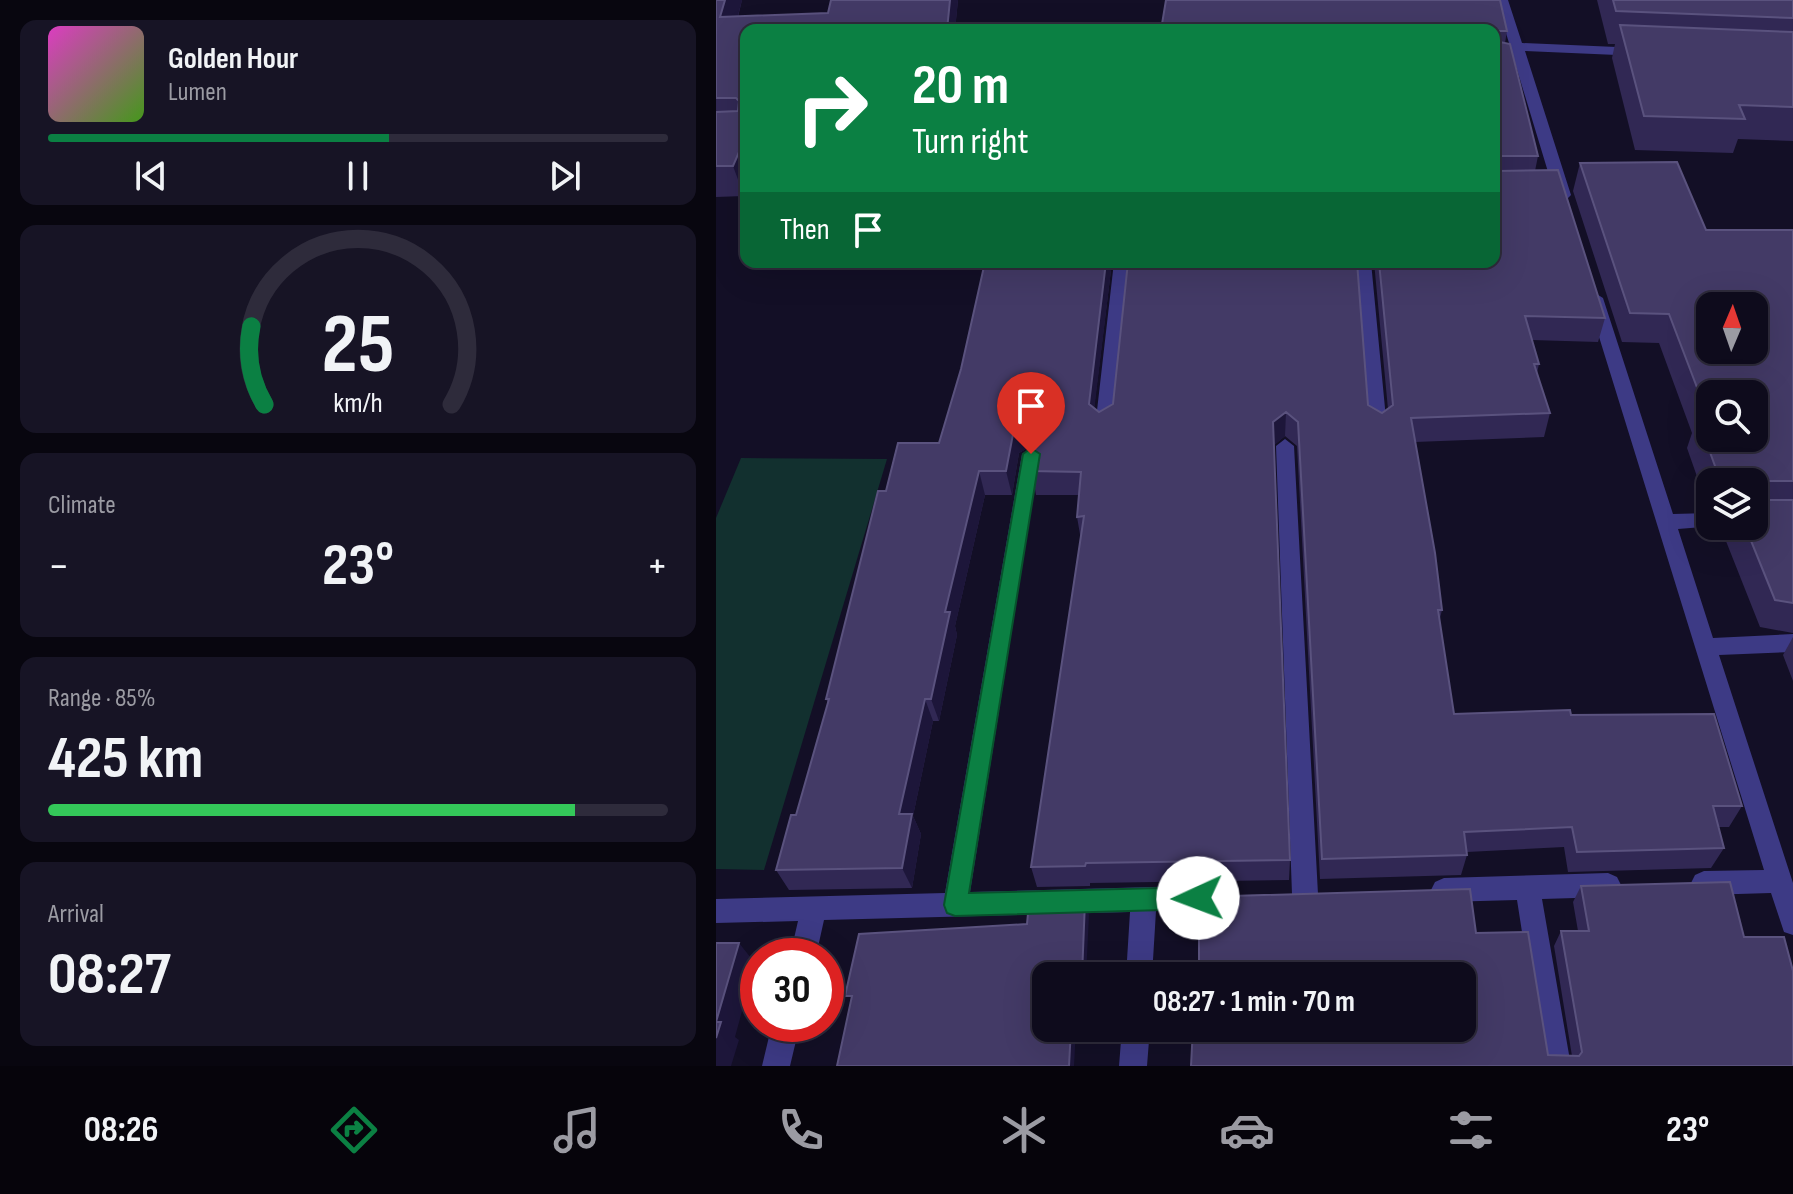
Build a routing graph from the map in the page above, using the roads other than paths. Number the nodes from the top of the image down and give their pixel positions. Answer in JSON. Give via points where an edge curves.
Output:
{"nodes":[{"id":1,"x":1502,"y":0,"type":"edge"},
{"id":2,"x":1655,"y":52,"type":"edge"},
{"id":3,"x":1515,"y":56,"type":"junction"},
{"id":4,"x":1570,"y":217,"type":"edge"},
{"id":5,"x":1121,"y":268,"type":"edge"},
{"id":6,"x":1364,"y":268,"type":"edge"},
{"id":7,"x":1589,"y":278,"type":"edge"},
{"id":8,"x":1104,"y":428,"type":"edge"},
{"id":9,"x":1378,"y":429,"type":"edge"},
{"id":10,"x":1285,"y":446,"type":"dead end"},
{"id":11,"x":1031,"y":454,"type":"edge"},
{"id":12,"x":1696,"y":521,"type":"edge"},
{"id":13,"x":1665,"y":522,"type":"junction"},
{"id":14,"x":1793,"y":643,"type":"edge"},
{"id":15,"x":1705,"y":647,"type":"junction"},
{"id":16,"x":1779,"y":881,"type":"junction"},
{"id":17,"x":1685,"y":883,"type":"edge"},
{"id":18,"x":1638,"y":885,"type":"edge"},
{"id":19,"x":1528,"y":888,"type":"junction"},
{"id":20,"x":1417,"y":891,"type":"edge"},
{"id":21,"x":1337,"y":893,"type":"edge"},
{"id":22,"x":1305,"y":894,"type":"junction"},
{"id":23,"x":1276,"y":895,"type":"edge"},
{"id":24,"x":1247,"y":896,"type":"edge"},
{"id":25,"x":1144,"y":899,"type":"junction"},
{"id":26,"x":955,"y":905,"type":"junction"},
{"id":27,"x":814,"y":908,"type":"junction"},
{"id":28,"x":716,"y":911,"type":"edge"},
{"id":29,"x":1793,"y":923,"type":"edge"},
{"id":30,"x":807,"y":938,"type":"edge"},
{"id":31,"x":1140,"y":962,"type":"edge"},
{"id":32,"x":782,"y":1042,"type":"edge"},
{"id":33,"x":1135,"y":1042,"type":"edge"},
{"id":34,"x":776,"y":1066,"type":"edge"},
{"id":35,"x":1133,"y":1066,"type":"edge"},
{"id":36,"x":1557,"y":1066,"type":"edge"}],
"edges":[{"from":1,"to":3,"type":"street"},
{"from":2,"to":3,"type":"street"},
{"from":3,"to":4,"type":"street","via":[[1554,186]]},
{"from":5,"to":8,"type":"street"},
{"from":6,"to":9,"type":"street"},
{"from":7,"to":13,"type":"street"},
{"from":10,"to":22,"type":"street"},
{"from":11,"to":26,"type":"street"},
{"from":12,"to":13,"type":"street"},
{"from":13,"to":15,"type":"street"},
{"from":14,"to":15,"type":"street"},
{"from":15,"to":16,"type":"street"},
{"from":16,"to":17,"type":"street"},
{"from":16,"to":29,"type":"street"},
{"from":18,"to":19,"type":"street"},
{"from":19,"to":20,"type":"street"},
{"from":19,"to":36,"type":"street"},
{"from":21,"to":22,"type":"street"},
{"from":22,"to":23,"type":"street"},
{"from":24,"to":25,"type":"street"},
{"from":25,"to":26,"type":"street"},
{"from":25,"to":31,"type":"street"},
{"from":26,"to":27,"type":"street"},
{"from":27,"to":28,"type":"street"},
{"from":27,"to":30,"type":"street"},
{"from":32,"to":34,"type":"street"},
{"from":33,"to":35,"type":"street"}]}
